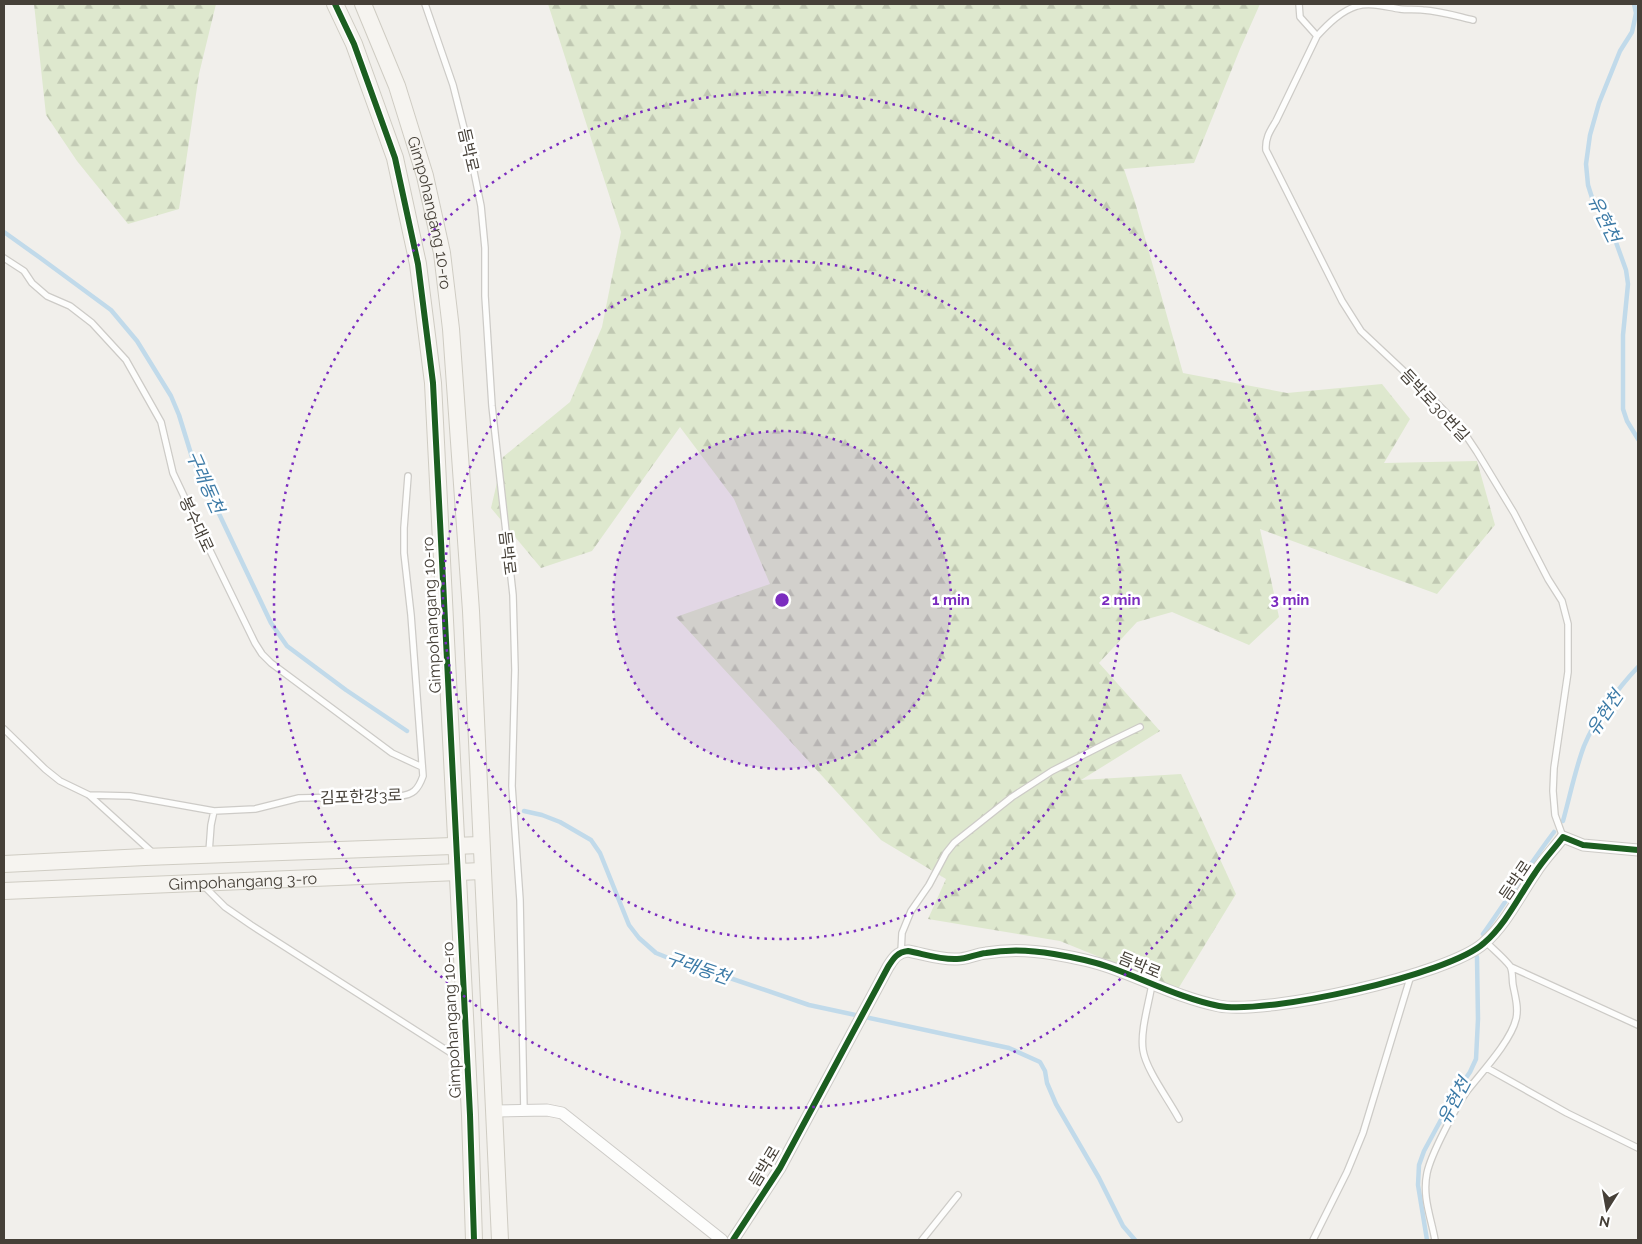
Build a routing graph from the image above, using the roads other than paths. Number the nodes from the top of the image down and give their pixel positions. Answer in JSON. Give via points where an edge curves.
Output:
{"nodes":[{"id":1,"x":335,"y":4,"type":"edge"},
{"id":2,"x":363,"y":4,"type":"edge"},
{"id":3,"x":425,"y":4,"type":"edge"},
{"id":4,"x":1300,"y":4,"type":"edge"},
{"id":5,"x":1473,"y":20,"type":"dead end"},
{"id":6,"x":1317,"y":36,"type":"junction"},
{"id":7,"x":4,"y":258,"type":"edge"},
{"id":8,"x":408,"y":476,"type":"dead end"},
{"id":9,"x":1140,"y":727,"type":"dead end"},
{"id":10,"x":4,"y":729,"type":"edge"},
{"id":11,"x":422,"y":767,"type":"junction"},
{"id":12,"x":89,"y":795,"type":"junction"},
{"id":13,"x":214,"y":811,"type":"junction"},
{"id":14,"x":1563,"y":837,"type":"junction"},
{"id":15,"x":456,"y":845,"type":"junction"},
{"id":16,"x":481,"y":845,"type":"junction"},
{"id":17,"x":1638,"y":850,"type":"edge"},
{"id":18,"x":209,"y":854,"type":"junction"},
{"id":19,"x":157,"y":856,"type":"junction"},
{"id":20,"x":4,"y":864,"type":"edge"},
{"id":21,"x":482,"y":872,"type":"junction"},
{"id":22,"x":457,"y":873,"type":"junction"},
{"id":23,"x":200,"y":883,"type":"junction"},
{"id":24,"x":4,"y":891,"type":"edge"},
{"id":25,"x":1486,"y":942,"type":"junction"},
{"id":26,"x":901,"y":952,"type":"junction"},
{"id":27,"x":1510,"y":967,"type":"junction"},
{"id":28,"x":1411,"y":975,"type":"junction"},
{"id":29,"x":1152,"y":984,"type":"junction"},
{"id":30,"x":1638,"y":1025,"type":"edge"},
{"id":31,"x":467,"y":1064,"type":"junction"},
{"id":32,"x":1487,"y":1068,"type":"junction"},
{"id":33,"x":524,"y":1110,"type":"junction"},
{"id":34,"x":494,"y":1111,"type":"junction"},
{"id":35,"x":1179,"y":1119,"type":"dead end"},
{"id":36,"x":1638,"y":1148,"type":"edge"},
{"id":37,"x":958,"y":1195,"type":"dead end"},
{"id":38,"x":474,"y":1240,"type":"edge"},
{"id":39,"x":500,"y":1240,"type":"edge"},
{"id":40,"x":722,"y":1240,"type":"edge"},
{"id":41,"x":733,"y":1240,"type":"edge"},
{"id":42,"x":922,"y":1240,"type":"edge"},
{"id":43,"x":1313,"y":1240,"type":"edge"},
{"id":44,"x":1435,"y":1240,"type":"edge"}],
"edges":[{"from":1,"to":15,"type":"street","name":"Gimpohangang 10-ro","via":[[354,44],[395,158],[418,264],[433,384]]},
{"from":2,"to":16,"type":"street","name":"Gimpohangang 10-ro","via":[[412,129],[442,253],[451,329],[470,601]]},
{"from":3,"to":33,"type":"lane","name":"듬박로","via":[[453,85],[482,215],[492,406],[513,595],[512,786],[520,910]]},
{"from":4,"to":6,"type":"lane","via":[[1300,16]]},
{"from":5,"to":6,"type":"lane","name":"듬박로30번길","via":[[1445,13],[1370,4],[1343,13]]},
{"from":6,"to":14,"type":"lane","name":"듬박로30번길","via":[[1268,134],[1266,150],[1351,316],[1361,331],[1461,428],[1514,513],[1562,601],[1568,624],[1568,672],[1553,791],[1555,815]]},
{"from":7,"to":11,"type":"lane","name":"봉수대로","via":[[24,271],[47,296],[70,306],[92,322],[126,360],[160,422],[173,474],[262,654],[392,753]]},
{"from":8,"to":11,"type":"lane","name":"김포한강3로","via":[[404,553]]},
{"from":9,"to":26,"type":"lane","via":[[1052,771],[1012,797],[954,843],[911,911],[902,933]]},
{"from":10,"to":12,"type":"lane","via":[[52,775]]},
{"from":11,"to":13,"type":"lane","name":"김포한강3로","via":[[419,787],[410,795],[299,798],[255,809]]},
{"from":12,"to":13,"type":"lane","name":"김포한강3로","via":[[130,796]]},
{"from":12,"to":19,"type":"lane"},
{"from":13,"to":18,"type":"lane"},
{"from":14,"to":17,"type":"street","via":[[1583,845]]},
{"from":14,"to":25,"type":"street","name":"듬박로"},
{"from":15,"to":16,"type":"street","name":"Gimpohangang 3-ro"},
{"from":15,"to":18,"type":"street","name":"Gimpohangang 3-ro"},
{"from":15,"to":22,"type":"street","name":"Gimpohangang 10-ro"},
{"from":16,"to":21,"type":"street","name":"Gimpohangang 10-ro"},
{"from":18,"to":19,"type":"street","name":"Gimpohangang 3-ro"},
{"from":19,"to":20,"type":"street","name":"Gimpohangang 3-ro"},
{"from":21,"to":22,"type":"street","name":"Gimpohangang 3-ro"},
{"from":21,"to":34,"type":"street","name":"Gimpohangang 10-ro"},
{"from":22,"to":23,"type":"street","name":"Gimpohangang 3-ro"},
{"from":22,"to":31,"type":"street","name":"Gimpohangang 10-ro"},
{"from":23,"to":24,"type":"street","name":"Gimpohangang 3-ro"},
{"from":23,"to":31,"type":"lane","via":[[225,907],[251,925]]},
{"from":25,"to":27,"type":"lane"},
{"from":25,"to":28,"type":"street","name":"듬박로","via":[[1466,955]]},
{"from":26,"to":29,"type":"street","name":"듬박로","via":[[957,959],[986,952],[1033,951],[1107,966]]},
{"from":26,"to":41,"type":"street","name":"듬박로","via":[[888,968],[780,1168]]},
{"from":27,"to":30,"type":"lane"},
{"from":27,"to":32,"type":"lane","via":[[1516,1018],[1512,1031]]},
{"from":28,"to":29,"type":"street","name":"듬박로","via":[[1349,991],[1246,1008],[1219,1006]]},
{"from":28,"to":43,"type":"lane","via":[[1363,1133]]},
{"from":29,"to":35,"type":"lane","name":"듬박로","via":[[1143,1048],[1146,1060]]},
{"from":31,"to":38,"type":"street","name":"Gimpohangang 10-ro"},
{"from":32,"to":36,"type":"lane"},
{"from":32,"to":44,"type":"lane","via":[[1467,1092],[1427,1171],[1426,1203]]},
{"from":33,"to":34,"type":"street"},
{"from":33,"to":40,"type":"street","via":[[562,1113]]},
{"from":34,"to":39,"type":"street","name":"Gimpohangang 10-ro"},
{"from":37,"to":42,"type":"lane"}]}
